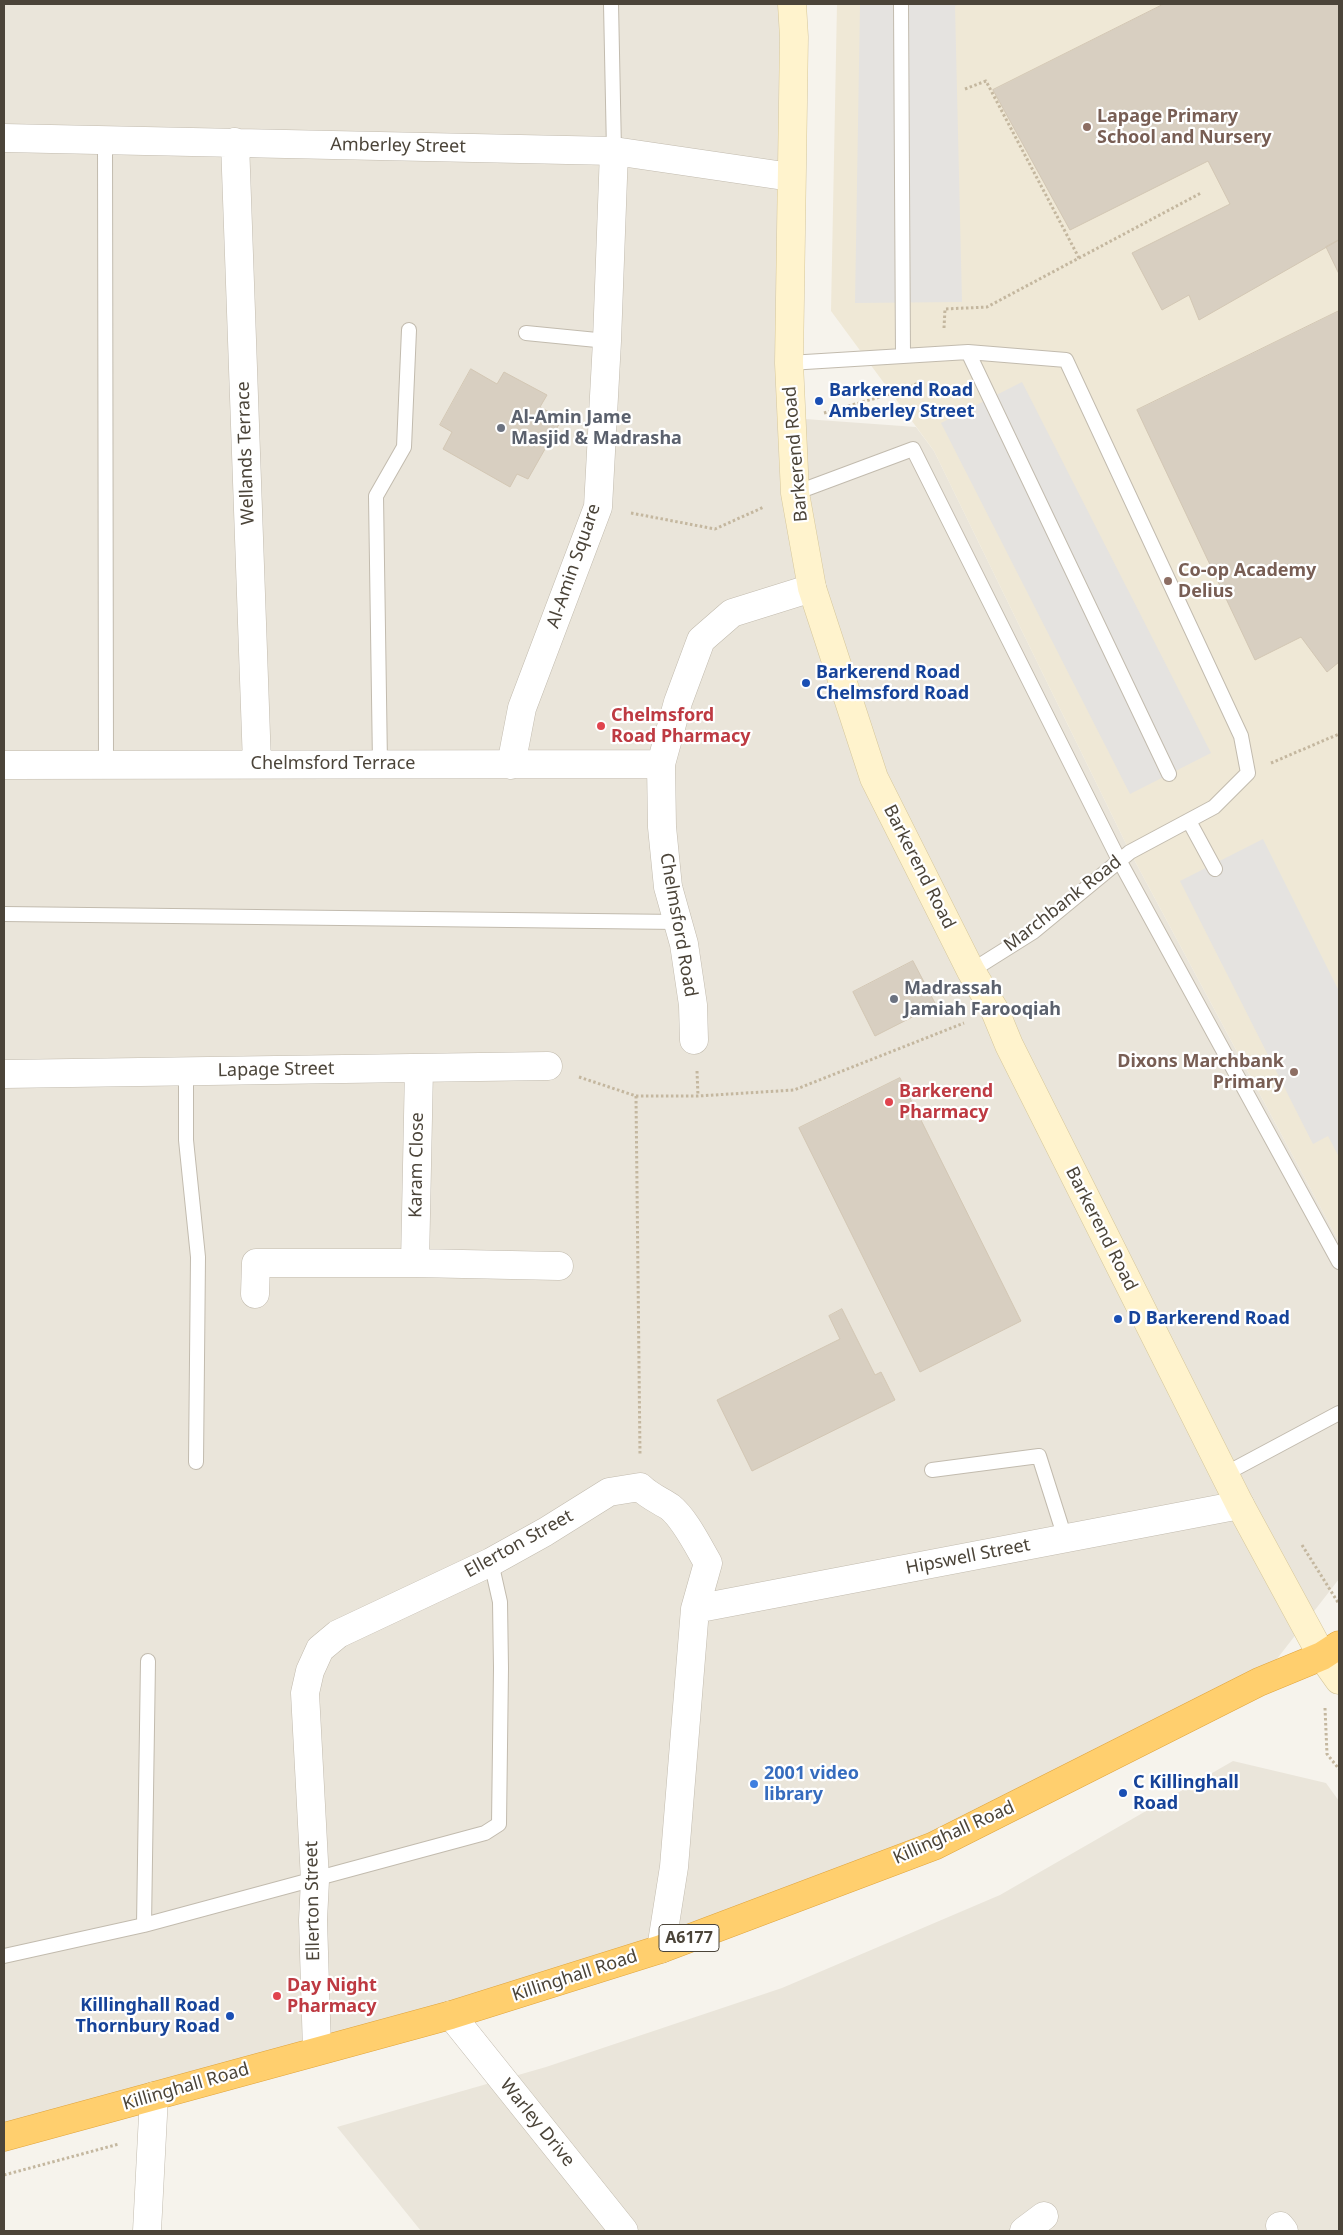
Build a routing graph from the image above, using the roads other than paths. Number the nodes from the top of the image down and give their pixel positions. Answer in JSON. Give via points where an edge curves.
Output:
{"nodes":[{"id":1,"x":611,"y":4,"type":"edge"},
{"id":2,"x":792,"y":4,"type":"edge"},
{"id":3,"x":901,"y":4,"type":"edge"},
{"id":4,"x":4,"y":138,"type":"edge"},
{"id":5,"x":105,"y":140,"type":"junction"},
{"id":6,"x":235,"y":142,"type":"junction"},
{"id":7,"x":614,"y":151,"type":"junction"},
{"id":8,"x":791,"y":177,"type":"junction"},
{"id":9,"x":409,"y":330,"type":"dead end"},
{"id":10,"x":526,"y":333,"type":"dead end"},
{"id":11,"x":607,"y":341,"type":"junction"},
{"id":12,"x":968,"y":352,"type":"junction"},
{"id":13,"x":903,"y":356,"type":"junction"},
{"id":14,"x":789,"y":363,"type":"junction"},
{"id":15,"x":795,"y":493,"type":"junction"},
{"id":16,"x":812,"y":588,"type":"junction"},
{"id":17,"x":106,"y":764,"type":"junction"},
{"id":18,"x":257,"y":764,"type":"junction"},
{"id":19,"x":380,"y":764,"type":"junction"},
{"id":20,"x":661,"y":764,"type":"junction"},
{"id":21,"x":4,"y":765,"type":"edge"},
{"id":22,"x":511,"y":765,"type":"junction"},
{"id":23,"x":1169,"y":774,"type":"dead end"},
{"id":24,"x":1190,"y":820,"type":"junction"},
{"id":25,"x":1125,"y":856,"type":"junction"},
{"id":26,"x":1215,"y":869,"type":"dead end"},
{"id":27,"x":4,"y":914,"type":"edge"},
{"id":28,"x":678,"y":922,"type":"junction"},
{"id":29,"x":971,"y":971,"type":"junction"},
{"id":30,"x":694,"y":1040,"type":"dead end"},
{"id":31,"x":548,"y":1066,"type":"road end"},
{"id":32,"x":419,"y":1068,"type":"junction"},
{"id":33,"x":186,"y":1071,"type":"junction"},
{"id":34,"x":4,"y":1074,"type":"edge"},
{"id":35,"x":1339,"y":1262,"type":"edge"},
{"id":36,"x":415,"y":1263,"type":"junction"},
{"id":37,"x":559,"y":1266,"type":"dead end"},
{"id":38,"x":255,"y":1294,"type":"dead end"},
{"id":39,"x":1339,"y":1412,"type":"edge"},
{"id":40,"x":196,"y":1462,"type":"dead end"},
{"id":41,"x":932,"y":1470,"type":"dead end"},
{"id":42,"x":1224,"y":1474,"type":"junction"},
{"id":43,"x":1240,"y":1505,"type":"junction"},
{"id":44,"x":1065,"y":1538,"type":"junction"},
{"id":45,"x":491,"y":1562,"type":"junction"},
{"id":46,"x":695,"y":1609,"type":"junction"},
{"id":47,"x":1330,"y":1651,"type":"edge"},
{"id":48,"x":148,"y":1661,"type":"dead end"},
{"id":49,"x":1339,"y":1680,"type":"edge"},
{"id":50,"x":315,"y":1880,"type":"junction"},
{"id":51,"x":144,"y":1925,"type":"junction"},
{"id":52,"x":661,"y":1949,"type":"junction"},
{"id":53,"x":4,"y":1956,"type":"edge"},
{"id":54,"x":451,"y":2015,"type":"junction"},
{"id":55,"x":317,"y":2050,"type":"junction"},
{"id":56,"x":154,"y":2096,"type":"junction"},
{"id":57,"x":4,"y":2137,"type":"edge"},
{"id":58,"x":147,"y":2231,"type":"edge"},
{"id":59,"x":624,"y":2231,"type":"edge"}],
"edges":[{"from":1,"to":7,"type":"lane"},
{"from":2,"to":8,"type":"main road","name":"Barkerend Road"},
{"from":3,"to":13,"type":"lane"},
{"from":4,"to":5,"type":"street","name":"Amberley Street"},
{"from":5,"to":6,"type":"street","name":"Amberley Street"},
{"from":5,"to":17,"type":"lane"},
{"from":6,"to":7,"type":"street","name":"Amberley Street"},
{"from":6,"to":18,"type":"street","name":"Wellands Terrace"},
{"from":7,"to":8,"type":"street","name":"Amberley Street"},
{"from":7,"to":11,"type":"street","name":"Al-Amin Square"},
{"from":8,"to":14,"type":"main road","name":"Barkerend Road"},
{"from":9,"to":19,"type":"lane","via":[[404,447],[376,496]]},
{"from":10,"to":11,"type":"lane"},
{"from":11,"to":22,"type":"street","name":"Al-Amin Square","via":[[598,507],[522,708]]},
{"from":12,"to":13,"type":"lane"},
{"from":12,"to":23,"type":"lane"},
{"from":12,"to":24,"type":"lane","name":"Marchbank Road","via":[[1066,360],[1241,736],[1248,773],[1214,807]]},
{"from":13,"to":14,"type":"lane"},
{"from":14,"to":15,"type":"main road","name":"Barkerend Road"},
{"from":15,"to":16,"type":"main road","name":"Barkerend Road"},
{"from":15,"to":25,"type":"lane","via":[[913,449]]},
{"from":16,"to":20,"type":"street","name":"Chelmsford Road","via":[[732,613],[701,640],[678,702]]},
{"from":16,"to":29,"type":"main road","name":"Barkerend Road","via":[[874,778]]},
{"from":17,"to":18,"type":"street","name":"Chelmsford Terrace"},
{"from":17,"to":21,"type":"street","name":"Chelmsford Terrace"},
{"from":18,"to":19,"type":"street","name":"Chelmsford Terrace"},
{"from":19,"to":22,"type":"street","name":"Chelmsford Terrace"},
{"from":20,"to":22,"type":"street","name":"Chelmsford Terrace"},
{"from":20,"to":28,"type":"street","name":"Chelmsford Road","via":[[662,827],[668,887]]},
{"from":24,"to":25,"type":"lane","name":"Marchbank Road"},
{"from":24,"to":26,"type":"lane"},
{"from":25,"to":29,"type":"lane","name":"Marchbank Road","via":[[1033,932]]},
{"from":25,"to":35,"type":"lane"},
{"from":27,"to":28,"type":"lane"},
{"from":28,"to":30,"type":"street","name":"Chelmsford Road","via":[[684,944]]},
{"from":29,"to":42,"type":"main road","name":"Barkerend Road","via":[[995,1011],[1009,1045]]},
{"from":31,"to":32,"type":"street","name":"Lapage Street"},
{"from":32,"to":33,"type":"street","name":"Lapage Street"},
{"from":32,"to":36,"type":"street","name":"Karam Close"},
{"from":33,"to":34,"type":"street","name":"Lapage Street"},
{"from":33,"to":40,"type":"lane","via":[[186,1140],[198,1257]]},
{"from":36,"to":37,"type":"street"},
{"from":36,"to":38,"type":"street","via":[[256,1263]]},
{"from":39,"to":42,"type":"lane"},
{"from":41,"to":44,"type":"lane","via":[[1039,1456]]},
{"from":42,"to":43,"type":"main road","name":"Barkerend Road"},
{"from":43,"to":44,"type":"street","name":"Hipswell Street"},
{"from":43,"to":47,"type":"main road","name":"Barkerend Road"},
{"from":44,"to":46,"type":"street","name":"Hipswell Street"},
{"from":45,"to":46,"type":"street","name":"Ellerton Street","via":[[609,1492],[640,1487],[671,1508],[691,1533],[708,1563]]},
{"from":45,"to":50,"type":"street","name":"Ellerton Street","via":[[338,1634],[320,1649],[305,1693]]},
{"from":45,"to":50,"type":"lane","via":[[500,1602],[499,1824],[485,1833]]},
{"from":46,"to":52,"type":"street","via":[[674,1868]]},
{"from":47,"to":49,"type":"main road","name":"Barkerend Road"},
{"from":47,"to":52,"type":"highway","name":"Killinghall Road","number":"A6177","via":[[1259,1682],[934,1846]]},
{"from":48,"to":51,"type":"lane"},
{"from":50,"to":51,"type":"lane"},
{"from":50,"to":55,"type":"street","name":"Ellerton Street"},
{"from":51,"to":53,"type":"lane"},
{"from":52,"to":54,"type":"highway","name":"Killinghall Road","number":"A6177"},
{"from":54,"to":55,"type":"highway","name":"Killinghall Road","number":"A6177"},
{"from":54,"to":59,"type":"street","name":"Warley Drive"},
{"from":55,"to":56,"type":"highway","name":"Killinghall Road","number":"A6177"},
{"from":56,"to":57,"type":"highway","name":"Killinghall Road","number":"A6177"},
{"from":56,"to":58,"type":"street"}]}
